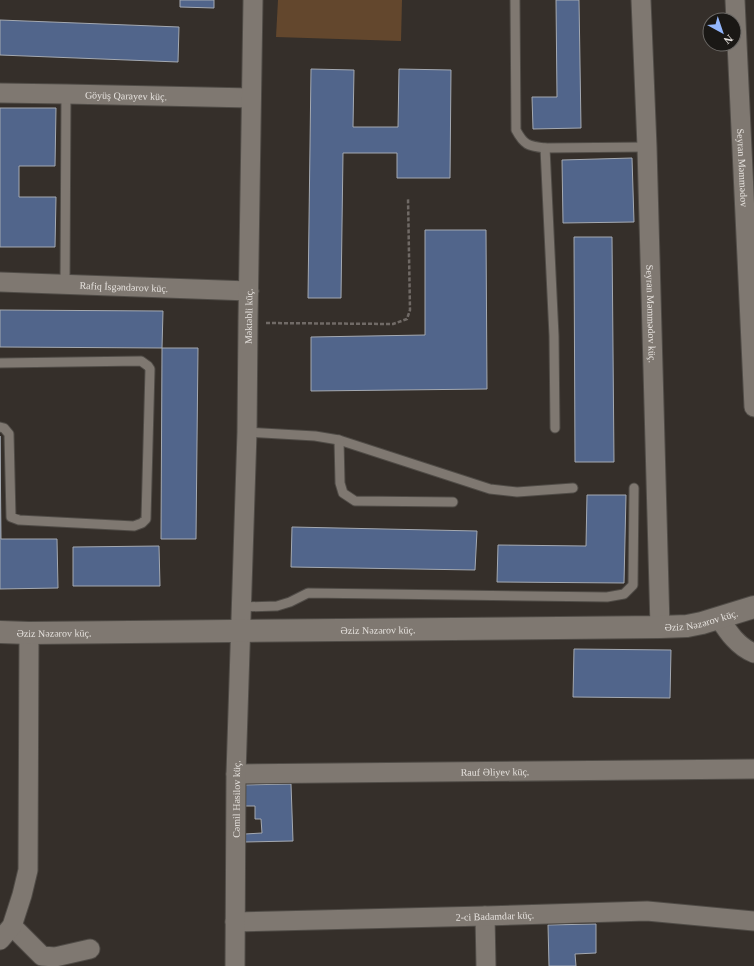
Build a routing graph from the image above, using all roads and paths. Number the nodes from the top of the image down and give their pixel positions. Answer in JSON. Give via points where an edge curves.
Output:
{"nodes":[{"id":1,"x":253,"y":0,"type":"edge"},
{"id":2,"x":515,"y":0,"type":"edge"},
{"id":3,"x":641,"y":0,"type":"edge"},
{"id":4,"x":734,"y":0,"type":"edge"},
{"id":5,"x":0,"y":93,"type":"edge"},
{"id":6,"x":66,"y":94,"type":"junction"},
{"id":7,"x":251,"y":98,"type":"junction"},
{"id":8,"x":647,"y":147,"type":"junction"},
{"id":9,"x":545,"y":148,"type":"junction"},
{"id":10,"x":408,"y":198,"type":"dead end"},
{"id":11,"x":0,"y":282,"type":"edge"},
{"id":12,"x":65,"y":284,"type":"junction"},
{"id":13,"x":249,"y":291,"type":"junction"},
{"id":14,"x":248,"y":322,"type":"junction"},
{"id":15,"x":0,"y":363,"type":"edge"},
{"id":16,"x":754,"y":407,"type":"edge"},
{"id":17,"x":0,"y":427,"type":"edge"},
{"id":18,"x":555,"y":428,"type":"dead end"},
{"id":19,"x":247,"y":432,"type":"junction"},
{"id":20,"x":339,"y":440,"type":"junction"},
{"id":21,"x":573,"y":488,"type":"dead end"},
{"id":22,"x":634,"y":488,"type":"dead end"},
{"id":23,"x":453,"y":502,"type":"dead end"},
{"id":24,"x":242,"y":607,"type":"junction"},
{"id":25,"x":754,"y":607,"type":"edge"},
{"id":26,"x":719,"y":618,"type":"junction"},
{"id":27,"x":660,"y":628,"type":"junction"},
{"id":28,"x":0,"y":632,"type":"edge"},
{"id":29,"x":241,"y":632,"type":"junction"},
{"id":30,"x":29,"y":633,"type":"junction"},
{"id":31,"x":754,"y":653,"type":"edge"},
{"id":32,"x":754,"y":769,"type":"edge"},
{"id":33,"x":236,"y":774,"type":"junction"},
{"id":34,"x":485,"y":916,"type":"junction"},
{"id":35,"x":754,"y":921,"type":"edge"},
{"id":36,"x":235,"y":922,"type":"junction"},
{"id":37,"x":12,"y":926,"type":"junction"},
{"id":38,"x":0,"y":940,"type":"edge"},
{"id":39,"x":90,"y":949,"type":"dead end"},
{"id":40,"x":235,"y":966,"type":"edge"},
{"id":41,"x":486,"y":966,"type":"edge"}],
"edges":[{"from":1,"to":7,"type":"street","name":"Məktəbli küç."},
{"from":2,"to":9,"type":"lane","via":[[516,130],[522,140],[532,147]]},
{"from":3,"to":8,"type":"street","name":"Seyran Məmmədov küç."},
{"from":4,"to":16,"type":"street","name":"Seyran Məmmədov"},
{"from":5,"to":6,"type":"street","name":"Göyüş Qarayev küç."},
{"from":6,"to":7,"type":"street","name":"Göyüş Qarayev küç."},
{"from":6,"to":12,"type":"lane"},
{"from":7,"to":13,"type":"street","name":"Məktəbli küç."},
{"from":8,"to":9,"type":"lane"},
{"from":8,"to":27,"type":"street","name":"Seyran Məmmədov küç."},
{"from":9,"to":18,"type":"lane","via":[[554,336]]},
{"from":10,"to":14,"type":"path","via":[[410,310],[407,319],[393,324]]},
{"from":11,"to":12,"type":"street","name":"Rafiq İsgəndərov küç."},
{"from":12,"to":13,"type":"street","name":"Rafiq İsgəndərov küç."},
{"from":13,"to":14,"type":"street","name":"Məktəbli küç."},
{"from":14,"to":19,"type":"street","name":"Məktəbli küç."},
{"from":15,"to":17,"type":"lane","via":[[140,361],[148,366],[150,369],[146,519],[134,526],[19,520],[11,517],[9,434]]},
{"from":19,"to":20,"type":"lane"},
{"from":19,"to":24,"type":"street","name":"Məktəbli küç."},
{"from":20,"to":21,"type":"lane","via":[[490,489],[517,492]]},
{"from":20,"to":23,"type":"lane","via":[[340,483],[343,493],[355,500]]},
{"from":22,"to":24,"type":"lane","via":[[633,585],[624,594],[607,597],[308,593],[277,606]]},
{"from":24,"to":29,"type":"street","name":"Məktəbli küç."},
{"from":25,"to":26,"type":"street","name":"Əziz Nəzərov küç."},
{"from":26,"to":27,"type":"street","name":"Əziz Nəzərov küç.","via":[[687,626]]},
{"from":26,"to":31,"type":"street","via":[[728,632]]},
{"from":27,"to":29,"type":"street","name":"Əziz Nəzərov küç."},
{"from":28,"to":30,"type":"street","name":"Əziz Nəzərov küç."},
{"from":29,"to":30,"type":"street","name":"Əziz Nəzərov küç."},
{"from":29,"to":33,"type":"street","name":"Cəmil Hasilov küç."},
{"from":30,"to":37,"type":"street","via":[[28,870]]},
{"from":32,"to":33,"type":"street","name":"Rauf Əliyev küç."},
{"from":33,"to":36,"type":"street","name":"Cəmil Hasilov küç."},
{"from":34,"to":35,"type":"street","name":"2-ci Badamdar küç.","via":[[647,911]]},
{"from":34,"to":36,"type":"street","name":"2-ci Badamdar küç."},
{"from":34,"to":41,"type":"street"},
{"from":36,"to":40,"type":"street","name":"Cəmil Hasilov küç."},
{"from":37,"to":38,"type":"street"},
{"from":37,"to":39,"type":"street","via":[[42,956],[55,957]]}]}
